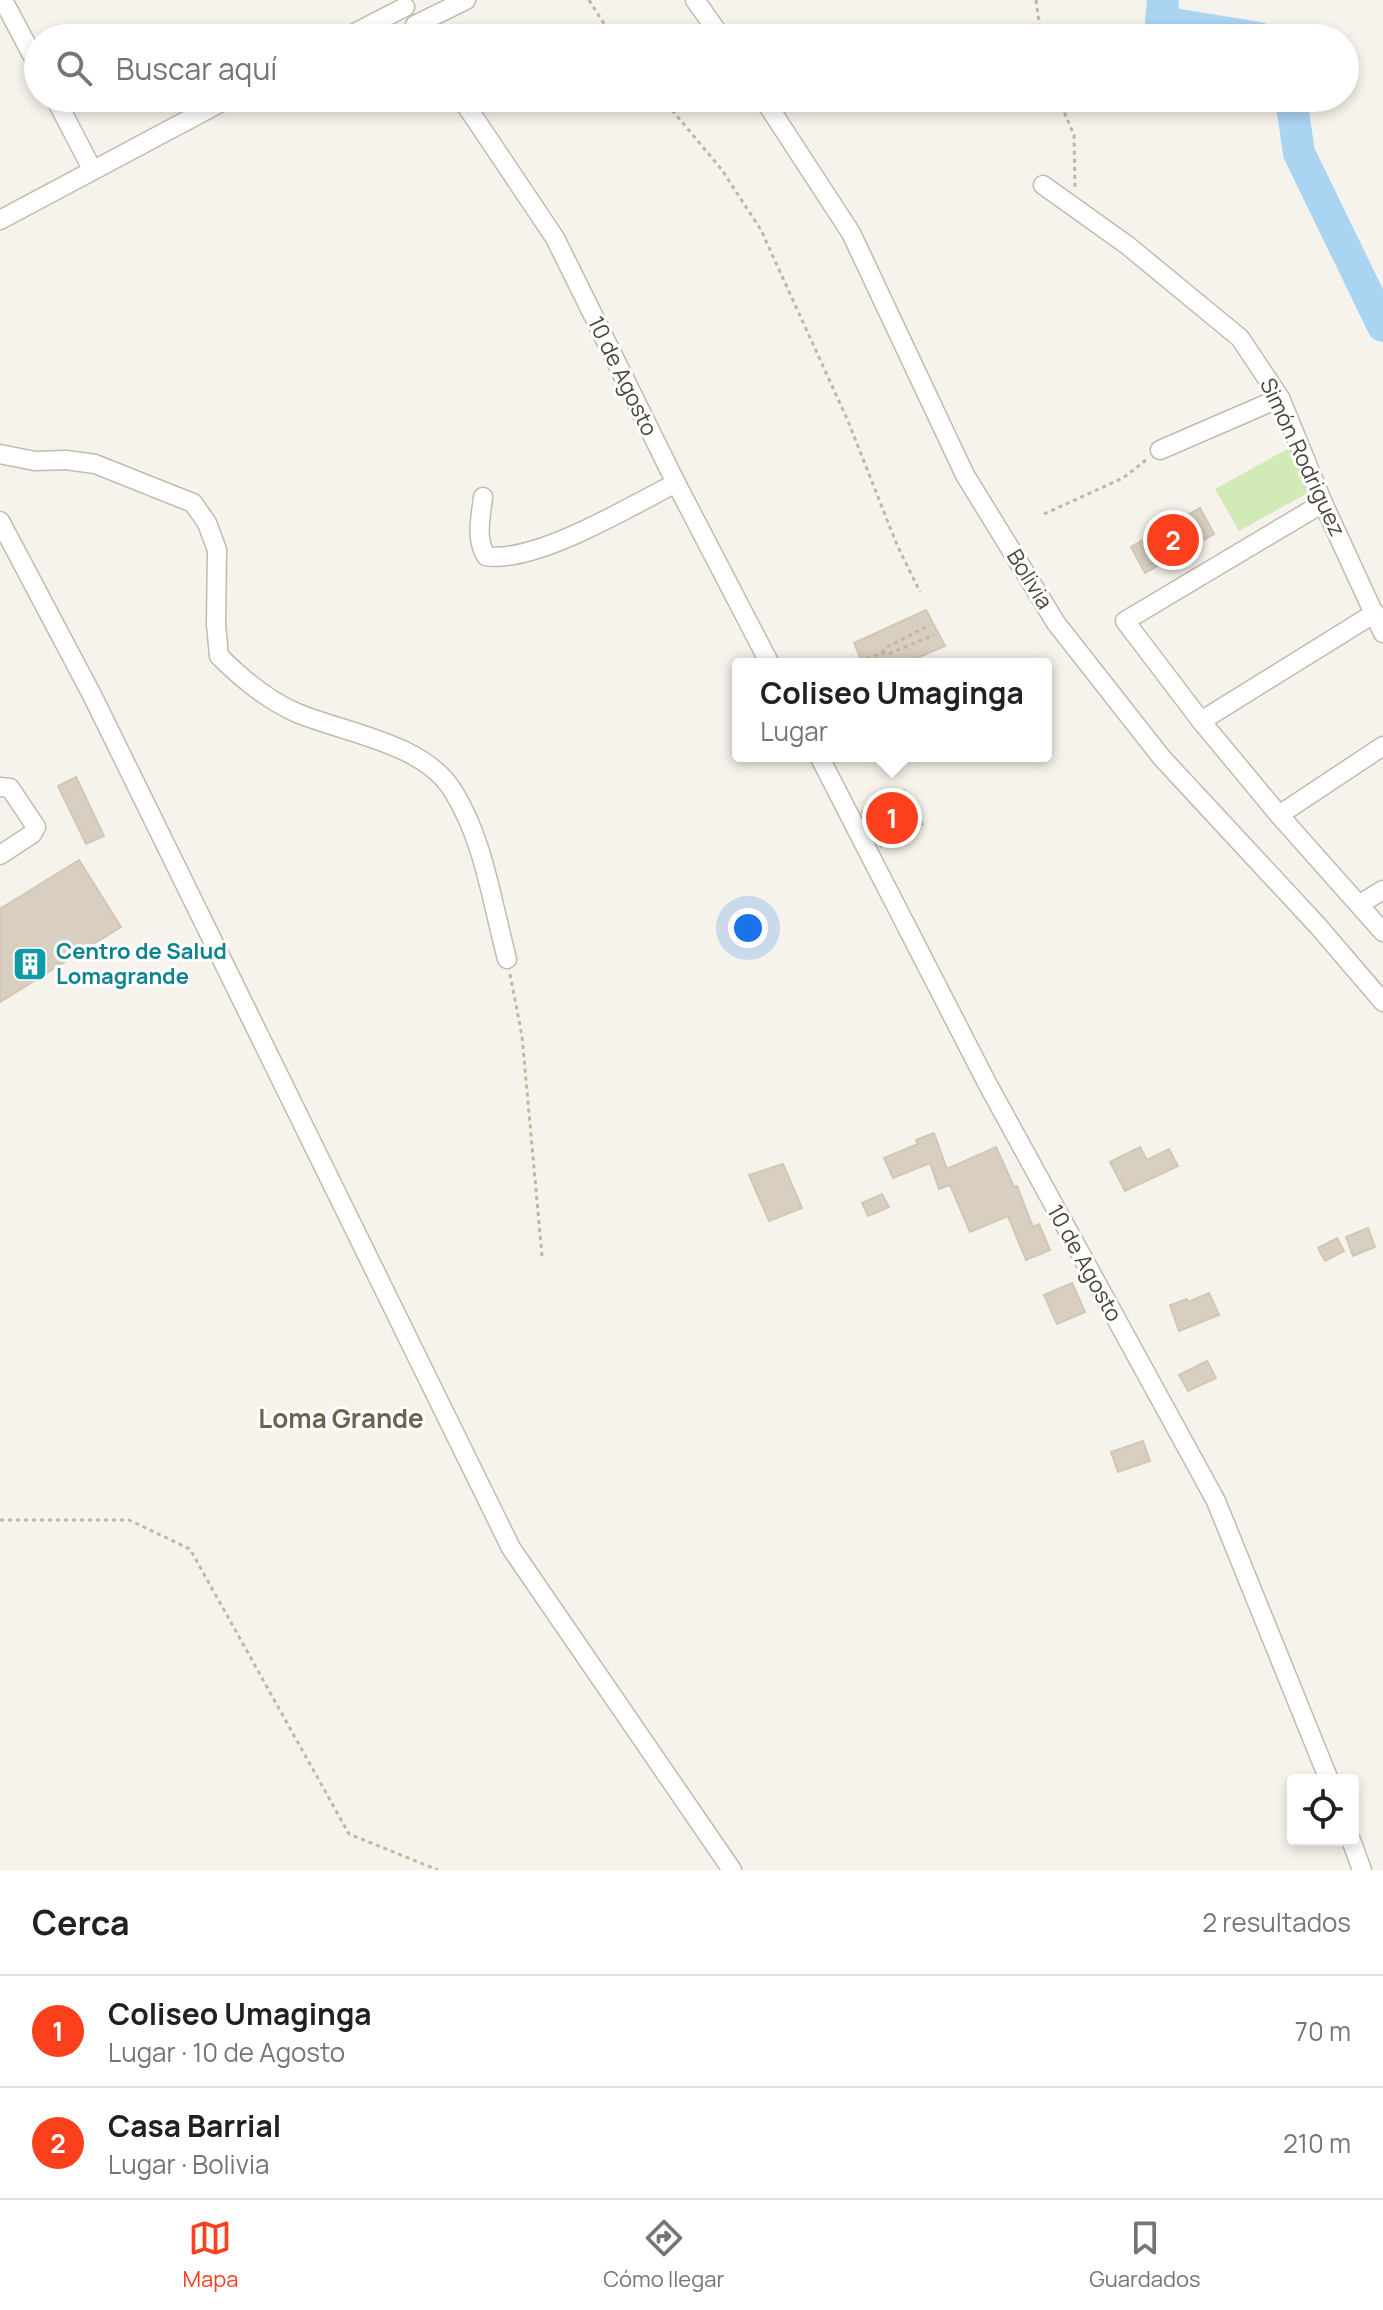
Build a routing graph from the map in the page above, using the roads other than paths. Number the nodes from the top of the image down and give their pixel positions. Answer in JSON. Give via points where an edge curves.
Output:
{"nodes":[{"id":1,"x":3,"y":0,"type":"edge"},
{"id":2,"x":466,"y":0,"type":"edge"},
{"id":3,"x":695,"y":0,"type":"edge"},
{"id":4,"x":404,"y":4,"type":"edge"},
{"id":5,"x":369,"y":24,"type":"edge"},
{"id":6,"x":415,"y":24,"type":"edge"},
{"id":7,"x":431,"y":24,"type":"edge"},
{"id":8,"x":712,"y":24,"type":"edge"},
{"id":9,"x":24,"y":40,"type":"edge"},
{"id":10,"x":62,"y":112,"type":"edge"},
{"id":11,"x":202,"y":112,"type":"edge"},
{"id":12,"x":470,"y":112,"type":"edge"},
{"id":13,"x":772,"y":112,"type":"edge"},
{"id":14,"x":92,"y":169,"type":"junction"},
{"id":15,"x":1043,"y":185,"type":"dead end"},
{"id":16,"x":0,"y":220,"type":"edge"},
{"id":17,"x":1280,"y":398,"type":"junction"},
{"id":18,"x":1160,"y":450,"type":"road end"},
{"id":19,"x":0,"y":454,"type":"edge"},
{"id":20,"x":676,"y":483,"type":"junction"},
{"id":21,"x":483,"y":497,"type":"dead end"},
{"id":22,"x":1323,"y":503,"type":"junction"},
{"id":23,"x":0,"y":521,"type":"edge"},
{"id":24,"x":1375,"y":613,"type":"junction"},
{"id":25,"x":1383,"y":633,"type":"edge"},
{"id":26,"x":767,"y":658,"type":"edge"},
{"id":27,"x":1201,"y":721,"type":"junction"},
{"id":28,"x":1383,"y":746,"type":"edge"},
{"id":29,"x":822,"y":762,"type":"edge"},
{"id":30,"x":0,"y":787,"type":"edge"},
{"id":31,"x":1279,"y":815,"type":"junction"},
{"id":32,"x":0,"y":855,"type":"edge"},
{"id":33,"x":1383,"y":890,"type":"edge"},
{"id":34,"x":1360,"y":904,"type":"junction"},
{"id":35,"x":1381,"y":926,"type":"edge"},
{"id":36,"x":507,"y":959,"type":"road end"},
{"id":37,"x":1383,"y":1002,"type":"edge"},
{"id":38,"x":1327,"y":1774,"type":"edge"},
{"id":39,"x":1353,"y":1846,"type":"edge"},
{"id":40,"x":732,"y":1870,"type":"edge"},
{"id":41,"x":1362,"y":1870,"type":"edge"}],
"edges":[{"from":1,"to":9,"type":"street"},
{"from":2,"to":7,"type":"street"},
{"from":3,"to":8,"type":"street"},
{"from":4,"to":5,"type":"street"},
{"from":4,"to":6,"type":"street"},
{"from":10,"to":14,"type":"street"},
{"from":11,"to":14,"type":"street"},
{"from":12,"to":20,"type":"street","name":"10 de Agosto","via":[[555,238]]},
{"from":13,"to":37,"type":"street","name":"Bolivia","via":[[851,233],[965,475],[1056,623],[1162,758]]},
{"from":14,"to":16,"type":"street"},
{"from":15,"to":17,"type":"street","name":"Simón Rodriguez","via":[[1240,338]]},
{"from":17,"to":18,"type":"street"},
{"from":17,"to":22,"type":"street","name":"Simón Rodriguez"},
{"from":19,"to":36,"type":"street","via":[[95,464],[193,503],[217,550],[219,656],[261,693],[296,713],[388,743],[423,762],[451,788],[472,827]]},
{"from":20,"to":21,"type":"street","via":[[558,541],[496,558],[481,548]]},
{"from":20,"to":26,"type":"street","name":"10 de Agosto"},
{"from":22,"to":24,"type":"street","name":"Simón Rodriguez"},
{"from":22,"to":27,"type":"street","via":[[1125,621]]},
{"from":23,"to":40,"type":"street","via":[[92,695],[511,1548]]},
{"from":24,"to":25,"type":"street","name":"Simón Rodriguez"},
{"from":24,"to":27,"type":"street"},
{"from":27,"to":31,"type":"street"},
{"from":28,"to":31,"type":"street"},
{"from":29,"to":38,"type":"street","name":"10 de Agosto","via":[[987,1083],[1216,1501]]},
{"from":30,"to":32,"type":"street","via":[[10,788],[36,827]]},
{"from":31,"to":34,"type":"street"},
{"from":33,"to":34,"type":"street"},
{"from":34,"to":35,"type":"street"},
{"from":39,"to":41,"type":"street"}]}
